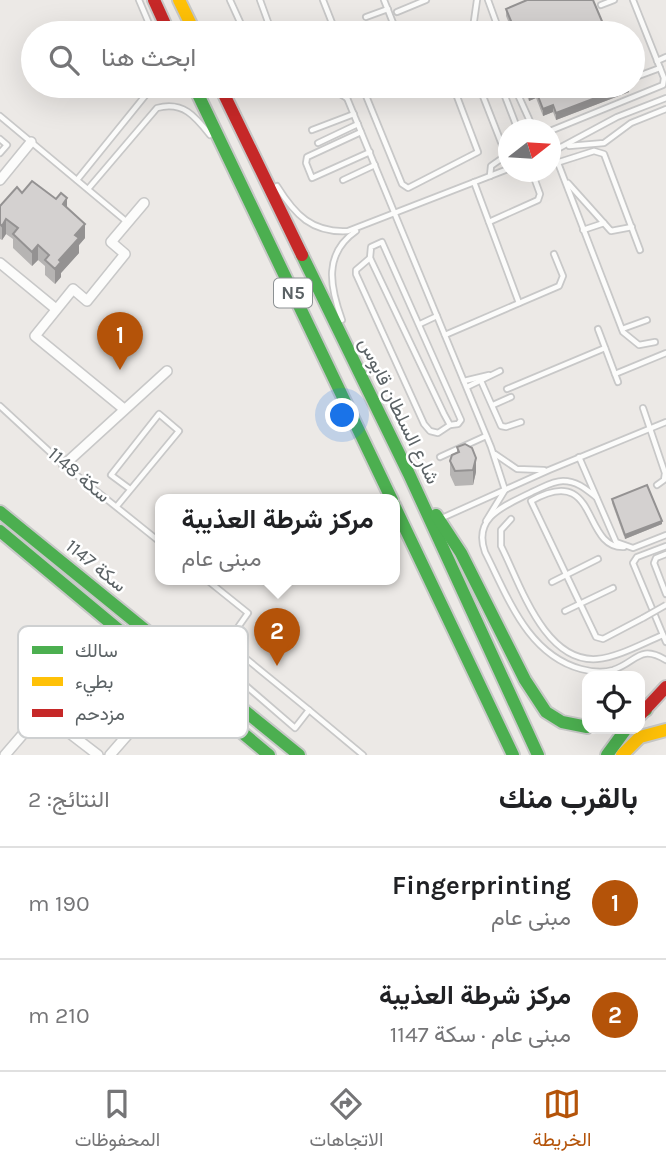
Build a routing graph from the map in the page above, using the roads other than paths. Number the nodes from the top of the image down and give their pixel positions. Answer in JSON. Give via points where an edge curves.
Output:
{"nodes":[{"id":1,"x":139,"y":0,"type":"edge"},
{"id":2,"x":154,"y":0,"type":"edge"},
{"id":3,"x":179,"y":0,"type":"edge"},
{"id":4,"x":230,"y":0,"type":"edge"},
{"id":5,"x":260,"y":0,"type":"edge"},
{"id":6,"x":323,"y":0,"type":"edge"},
{"id":7,"x":384,"y":0,"type":"edge"},
{"id":8,"x":426,"y":0,"type":"edge"},
{"id":9,"x":477,"y":0,"type":"edge"},
{"id":10,"x":488,"y":0,"type":"edge"},
{"id":11,"x":614,"y":0,"type":"edge"},
{"id":12,"x":633,"y":0,"type":"edge"},
{"id":13,"x":417,"y":2,"type":"edge"},
{"id":14,"x":601,"y":5,"type":"dead end"},
{"id":15,"x":388,"y":9,"type":"junction"},
{"id":16,"x":397,"y":12,"type":"dead end"},
{"id":17,"x":366,"y":18,"type":"dead end"},
{"id":18,"x":148,"y":21,"type":"edge"},
{"id":19,"x":164,"y":21,"type":"edge"},
{"id":20,"x":189,"y":21,"type":"edge"},
{"id":21,"x":240,"y":21,"type":"edge"},
{"id":22,"x":268,"y":21,"type":"edge"},
{"id":23,"x":331,"y":21,"type":"edge"},
{"id":24,"x":392,"y":21,"type":"edge"},
{"id":25,"x":477,"y":21,"type":"edge"},
{"id":26,"x":495,"y":21,"type":"edge"},
{"id":27,"x":641,"y":21,"type":"edge"},
{"id":28,"x":645,"y":30,"type":"edge"},
{"id":29,"x":666,"y":57,"type":"edge"},
{"id":30,"x":657,"y":61,"type":"junction"},
{"id":31,"x":660,"y":68,"type":"junction"},
{"id":32,"x":645,"y":74,"type":"edge"},
{"id":33,"x":645,"y":93,"type":"edge"},
{"id":34,"x":143,"y":98,"type":"edge"},
{"id":35,"x":200,"y":98,"type":"edge"},
{"id":36,"x":226,"y":98,"type":"edge"},
{"id":37,"x":347,"y":98,"type":"edge"},
{"id":38,"x":367,"y":98,"type":"edge"},
{"id":39,"x":458,"y":98,"type":"edge"},
{"id":40,"x":484,"y":98,"type":"edge"},
{"id":41,"x":506,"y":98,"type":"edge"},
{"id":42,"x":519,"y":98,"type":"edge"},
{"id":43,"x":634,"y":98,"type":"edge"},
{"id":44,"x":666,"y":98,"type":"edge"},
{"id":45,"x":666,"y":109,"type":"edge"},
{"id":46,"x":354,"y":114,"type":"junction"},
{"id":47,"x":0,"y":116,"type":"edge"},
{"id":48,"x":235,"y":116,"type":"junction"},
{"id":49,"x":514,"y":119,"type":"edge"},
{"id":50,"x":529,"y":119,"type":"edge"},
{"id":51,"x":358,"y":124,"type":"junction"},
{"id":52,"x":561,"y":127,"type":"edge"},
{"id":53,"x":312,"y":130,"type":"dead end"},
{"id":54,"x":361,"y":132,"type":"junction"},
{"id":55,"x":498,"y":132,"type":"edge"},
{"id":56,"x":0,"y":139,"type":"edge"},
{"id":57,"x":32,"y":142,"type":"junction"},
{"id":58,"x":318,"y":143,"type":"dead end"},
{"id":59,"x":568,"y":146,"type":"junction"},
{"id":60,"x":561,"y":149,"type":"edge"},
{"id":61,"x":370,"y":152,"type":"junction"},
{"id":62,"x":0,"y":153,"type":"edge"},
{"id":63,"x":498,"y":161,"type":"edge"},
{"id":64,"x":561,"y":162,"type":"edge"},
{"id":65,"x":375,"y":165,"type":"junction"},
{"id":66,"x":561,"y":170,"type":"edge"},
{"id":67,"x":498,"y":173,"type":"edge"},
{"id":68,"x":489,"y":176,"type":"junction"},
{"id":69,"x":237,"y":177,"type":"junction"},
{"id":70,"x":565,"y":179,"type":"junction"},
{"id":71,"x":0,"y":180,"type":"edge"},
{"id":72,"x":77,"y":180,"type":"junction"},
{"id":73,"x":343,"y":180,"type":"dead end"},
{"id":74,"x":474,"y":182,"type":"junction"},
{"id":75,"x":536,"y":182,"type":"edge"},
{"id":76,"x":88,"y":189,"type":"junction"},
{"id":77,"x":144,"y":204,"type":"dead end"},
{"id":78,"x":396,"y":213,"type":"junction"},
{"id":79,"x":128,"y":222,"type":"junction"},
{"id":80,"x":489,"y":222,"type":"junction"},
{"id":81,"x":604,"y":223,"type":"junction"},
{"id":82,"x":361,"y":227,"type":"junction"},
{"id":83,"x":632,"y":227,"type":"junction"},
{"id":84,"x":583,"y":230,"type":"junction"},
{"id":85,"x":640,"y":250,"type":"dead end"},
{"id":86,"x":554,"y":254,"type":"dead end"},
{"id":87,"x":370,"y":258,"type":"junction"},
{"id":88,"x":0,"y":264,"type":"edge"},
{"id":89,"x":8,"y":270,"type":"junction"},
{"id":90,"x":0,"y":280,"type":"edge"},
{"id":91,"x":519,"y":303,"type":"junction"},
{"id":92,"x":56,"y":309,"type":"junction"},
{"id":93,"x":438,"y":316,"type":"junction"},
{"id":94,"x":647,"y":320,"type":"dead end"},
{"id":95,"x":419,"y":324,"type":"junction"},
{"id":96,"x":622,"y":329,"type":"junction"},
{"id":97,"x":598,"y":330,"type":"dead end"},
{"id":98,"x":445,"y":335,"type":"junction"},
{"id":99,"x":656,"y":342,"type":"dead end"},
{"id":100,"x":605,"y":348,"type":"junction"},
{"id":101,"x":666,"y":353,"type":"edge"},
{"id":102,"x":500,"y":371,"type":"dead end"},
{"id":103,"x":167,"y":372,"type":"dead end"},
{"id":104,"x":615,"y":374,"type":"junction"},
{"id":105,"x":489,"y":375,"type":"junction"},
{"id":106,"x":481,"y":381,"type":"junction"},
{"id":107,"x":618,"y":382,"type":"dead end"},
{"id":108,"x":465,"y":384,"type":"junction"},
{"id":109,"x":508,"y":389,"type":"dead end"},
{"id":110,"x":370,"y":393,"type":"junction"},
{"id":111,"x":511,"y":397,"type":"dead end"},
{"id":112,"x":492,"y":405,"type":"junction"},
{"id":113,"x":0,"y":406,"type":"edge"},
{"id":114,"x":643,"y":408,"type":"dead end"},
{"id":115,"x":124,"y":409,"type":"junction"},
{"id":116,"x":521,"y":422,"type":"dead end"},
{"id":117,"x":666,"y":422,"type":"edge"},
{"id":118,"x":450,"y":425,"type":"junction"},
{"id":119,"x":650,"y":429,"type":"junction"},
{"id":120,"x":486,"y":436,"type":"junction"},
{"id":121,"x":491,"y":447,"type":"junction"},
{"id":122,"x":440,"y":457,"type":"dead end"},
{"id":123,"x":579,"y":457,"type":"junction"},
{"id":124,"x":64,"y":465,"type":"junction"},
{"id":125,"x":549,"y":470,"type":"junction"},
{"id":126,"x":409,"y":474,"type":"junction"},
{"id":127,"x":657,"y":485,"type":"dead end"},
{"id":128,"x":130,"y":489,"type":"junction"},
{"id":129,"x":505,"y":490,"type":"junction"},
{"id":130,"x":389,"y":494,"type":"edge"},
{"id":131,"x":596,"y":497,"type":"junction"},
{"id":132,"x":117,"y":506,"type":"junction"},
{"id":133,"x":0,"y":512,"type":"edge"},
{"id":134,"x":400,"y":517,"type":"edge"},
{"id":135,"x":511,"y":519,"type":"dead end"},
{"id":136,"x":439,"y":520,"type":"junction"},
{"id":137,"x":486,"y":521,"type":"junction"},
{"id":138,"x":0,"y":531,"type":"edge"},
{"id":139,"x":666,"y":535,"type":"edge"},
{"id":140,"x":155,"y":538,"type":"edge"},
{"id":141,"x":666,"y":546,"type":"edge"},
{"id":142,"x":624,"y":547,"type":"junction"},
{"id":143,"x":666,"y":554,"type":"edge"},
{"id":144,"x":598,"y":559,"type":"dead end"},
{"id":145,"x":642,"y":565,"type":"dead end"},
{"id":146,"x":635,"y":572,"type":"junction"},
{"id":147,"x":565,"y":575,"type":"junction"},
{"id":148,"x":552,"y":582,"type":"dead end"},
{"id":149,"x":213,"y":585,"type":"edge"},
{"id":150,"x":612,"y":588,"type":"dead end"},
{"id":151,"x":666,"y":594,"type":"edge"},
{"id":152,"x":580,"y":604,"type":"junction"},
{"id":153,"x":666,"y":605,"type":"edge"},
{"id":154,"x":565,"y":611,"type":"dead end"},
{"id":155,"x":663,"y":614,"type":"dead end"},
{"id":156,"x":655,"y":617,"type":"junction"},
{"id":157,"x":114,"y":626,"type":"edge"},
{"id":158,"x":140,"y":626,"type":"edge"},
{"id":159,"x":239,"y":626,"type":"edge"},
{"id":160,"x":663,"y":635,"type":"junction"},
{"id":161,"x":666,"y":642,"type":"edge"},
{"id":162,"x":248,"y":660,"type":"edge"},
{"id":163,"x":666,"y":660,"type":"edge"},
{"id":164,"x":476,"y":675,"type":"junction"},
{"id":165,"x":248,"y":687,"type":"edge"},
{"id":166,"x":666,"y":687,"type":"edge"},
{"id":167,"x":645,"y":709,"type":"edge"},
{"id":168,"x":309,"y":710,"type":"junction"},
{"id":169,"x":248,"y":714,"type":"edge"},
{"id":170,"x":582,"y":726,"type":"edge"},
{"id":171,"x":666,"y":730,"type":"edge"},
{"id":172,"x":622,"y":734,"type":"edge"},
{"id":173,"x":248,"y":737,"type":"edge"},
{"id":174,"x":20,"y":738,"type":"edge"},
{"id":175,"x":75,"y":738,"type":"edge"},
{"id":176,"x":129,"y":738,"type":"edge"},
{"id":177,"x":117,"y":753,"type":"edge"},
{"id":178,"x":5,"y":755,"type":"edge"},
{"id":179,"x":97,"y":755,"type":"edge"},
{"id":180,"x":270,"y":755,"type":"edge"},
{"id":181,"x":299,"y":755,"type":"edge"},
{"id":182,"x":363,"y":755,"type":"edge"},
{"id":183,"x":506,"y":755,"type":"edge"},
{"id":184,"x":513,"y":755,"type":"edge"},
{"id":185,"x":538,"y":755,"type":"edge"},
{"id":186,"x":607,"y":755,"type":"edge"},
{"id":187,"x":622,"y":755,"type":"edge"}],
"edges":[{"from":1,"to":18,"type":"lane"},
{"from":2,"to":19,"type":"main road"},
{"from":3,"to":20,"type":"main road"},
{"from":4,"to":21,"type":"lane"},
{"from":5,"to":22,"type":"lane"},
{"from":6,"to":23,"type":"lane"},
{"from":7,"to":15,"type":"lane"},
{"from":8,"to":13,"type":"lane"},
{"from":9,"to":25,"type":"lane"},
{"from":10,"to":26,"type":"lane"},
{"from":11,"to":14,"type":"lane"},
{"from":12,"to":27,"type":"lane"},
{"from":13,"to":16,"type":"lane"},
{"from":15,"to":17,"type":"lane"},
{"from":15,"to":24,"type":"lane"},
{"from":28,"to":30,"type":"lane"},
{"from":29,"to":30,"type":"lane"},
{"from":30,"to":31,"type":"lane"},
{"from":31,"to":32,"type":"lane"},
{"from":31,"to":33,"type":"lane","via":[[661,87]]},
{"from":34,"to":72,"type":"lane"},
{"from":35,"to":69,"type":"main road","number":"N5"},
{"from":36,"to":48,"type":"main road","name":"شارع السلطان قابوس","number":"N5"},
{"from":37,"to":46,"type":"lane"},
{"from":38,"to":39,"type":"lane","via":[[402,184],[408,188],[478,152]]},
{"from":40,"to":55,"type":"lane"},
{"from":41,"to":49,"type":"lane"},
{"from":42,"to":50,"type":"lane"},
{"from":43,"to":52,"type":"lane"},
{"from":44,"to":59,"type":"lane","via":[[617,117]]},
{"from":45,"to":59,"type":"lane","via":[[631,123],[604,143]]},
{"from":46,"to":51,"type":"lane"},
{"from":46,"to":53,"type":"lane"},
{"from":47,"to":57,"type":"lane"},
{"from":48,"to":82,"type":"lane","via":[[299,217],[322,229]]},
{"from":48,"to":110,"type":"main road","name":"شارع السلطان قابوس","number":"N5"},
{"from":51,"to":54,"type":"lane"},
{"from":51,"to":58,"type":"lane"},
{"from":54,"to":61,"type":"lane"},
{"from":54,"to":61,"type":"lane","via":[[307,157],[312,178]]},
{"from":56,"to":62,"type":"lane","via":[[7,145]]},
{"from":57,"to":71,"type":"street"},
{"from":57,"to":72,"type":"lane"},
{"from":59,"to":60,"type":"lane"},
{"from":61,"to":65,"type":"lane"},
{"from":63,"to":68,"type":"lane"},
{"from":64,"to":83,"type":"lane","via":[[602,152]]},
{"from":65,"to":73,"type":"lane"},
{"from":65,"to":78,"type":"lane"},
{"from":66,"to":70,"type":"lane"},
{"from":67,"to":68,"type":"lane"},
{"from":68,"to":74,"type":"lane"},
{"from":69,"to":76,"type":"lane","via":[[196,118],[180,107],[164,106],[152,110]]},
{"from":69,"to":130,"type":"main road","number":"N5"},
{"from":70,"to":81,"type":"lane"},
{"from":70,"to":84,"type":"lane"},
{"from":72,"to":76,"type":"lane"},
{"from":74,"to":78,"type":"lane"},
{"from":74,"to":80,"type":"lane"},
{"from":75,"to":80,"type":"lane","via":[[538,200]]},
{"from":76,"to":79,"type":"lane"},
{"from":77,"to":79,"type":"street"},
{"from":78,"to":82,"type":"lane"},
{"from":78,"to":93,"type":"lane"},
{"from":79,"to":92,"type":"street","via":[[111,242],[125,254],[87,300],[73,289]]},
{"from":80,"to":91,"type":"lane"},
{"from":81,"to":83,"type":"lane","via":[[613,232]]},
{"from":81,"to":84,"type":"lane"},
{"from":82,"to":110,"type":"lane","via":[[334,257],[330,283]]},
{"from":83,"to":85,"type":"lane"},
{"from":84,"to":96,"type":"lane"},
{"from":86,"to":91,"type":"lane","via":[[563,276],[561,284]]},
{"from":87,"to":95,"type":"lane","via":[[371,247],[382,242]]},
{"from":87,"to":118,"type":"lane"},
{"from":87,"to":118,"type":"lane","via":[[356,274],[424,424],[438,433]]},
{"from":88,"to":89,"type":"street"},
{"from":89,"to":90,"type":"street"},
{"from":89,"to":92,"type":"street"},
{"from":91,"to":98,"type":"lane"},
{"from":92,"to":115,"type":"street","via":[[35,337]]},
{"from":93,"to":95,"type":"lane"},
{"from":93,"to":98,"type":"lane"},
{"from":94,"to":96,"type":"lane"},
{"from":95,"to":118,"type":"lane","via":[[461,420]]},
{"from":96,"to":99,"type":"lane","via":[[635,344]]},
{"from":97,"to":100,"type":"lane"},
{"from":98,"to":108,"type":"lane"},
{"from":100,"to":104,"type":"lane"},
{"from":100,"to":109,"type":"lane"},
{"from":101,"to":104,"type":"lane"},
{"from":102,"to":105,"type":"lane"},
{"from":103,"to":115,"type":"street"},
{"from":104,"to":107,"type":"lane"},
{"from":105,"to":106,"type":"lane"},
{"from":105,"to":108,"type":"lane"},
{"from":106,"to":108,"type":"lane"},
{"from":106,"to":112,"type":"lane"},
{"from":108,"to":120,"type":"lane"},
{"from":110,"to":126,"type":"main road","name":"شارع السلطان قابوس","number":"N5"},
{"from":111,"to":112,"type":"lane"},
{"from":112,"to":116,"type":"lane","via":[[503,427]]},
{"from":113,"to":124,"type":"lane","name":"سكة 1148"},
{"from":114,"to":119,"type":"lane"},
{"from":115,"to":124,"type":"street"},
{"from":117,"to":119,"type":"lane"},
{"from":119,"to":123,"type":"lane"},
{"from":119,"to":127,"type":"lane","via":[[665,472]]},
{"from":120,"to":121,"type":"lane"},
{"from":120,"to":122,"type":"lane"},
{"from":121,"to":125,"type":"lane","via":[[502,461],[517,469]]},
{"from":121,"to":129,"type":"lane"},
{"from":123,"to":125,"type":"lane"},
{"from":123,"to":131,"type":"lane"},
{"from":124,"to":132,"type":"lane","name":"سكة 1148"},
{"from":125,"to":129,"type":"lane"},
{"from":126,"to":136,"type":"main road"},
{"from":126,"to":185,"type":"main road","name":"شارع السلطان قابوس","number":"N5"},
{"from":128,"to":128,"type":"lane","via":[[178,430],[159,414],[111,475]]},
{"from":128,"to":132,"type":"lane"},
{"from":129,"to":136,"type":"lane"},
{"from":129,"to":137,"type":"lane"},
{"from":131,"to":137,"type":"lane","via":[[577,483],[556,481],[500,508]]},
{"from":131,"to":142,"type":"lane","via":[[613,539]]},
{"from":132,"to":140,"type":"lane","name":"سكة 1148"},
{"from":133,"to":158,"type":"main road","name":"سكة 1147"},
{"from":134,"to":164,"type":"main road"},
{"from":135,"to":160,"type":"lane","via":[[501,530],[501,546],[543,628],[558,646],[575,656],[599,659]]},
{"from":136,"to":170,"type":"main road","via":[[546,712],[562,722]]},
{"from":137,"to":163,"type":"lane","via":[[485,552],[523,625],[548,651],[570,665],[601,672],[645,653]]},
{"from":138,"to":157,"type":"main road","name":"سكة 1147"},
{"from":139,"to":142,"type":"lane","via":[[638,547]]},
{"from":141,"to":146,"type":"lane","via":[[635,558]]},
{"from":142,"to":147,"type":"lane","via":[[606,540],[581,500],[570,492],[557,490],[533,500],[531,505]]},
{"from":143,"to":151,"type":"lane","via":[[654,563]]},
{"from":144,"to":147,"type":"lane"},
{"from":145,"to":146,"type":"lane"},
{"from":146,"to":156,"type":"lane"},
{"from":147,"to":148,"type":"lane"},
{"from":147,"to":152,"type":"lane"},
{"from":149,"to":159,"type":"lane","via":[[248,613]]},
{"from":150,"to":152,"type":"lane"},
{"from":152,"to":153,"type":"lane","bridge":true,"via":[[601,639]]},
{"from":152,"to":154,"type":"lane"},
{"from":155,"to":156,"type":"lane"},
{"from":156,"to":160,"type":"lane"},
{"from":160,"to":161,"type":"lane"},
{"from":162,"to":168,"type":"lane"},
{"from":164,"to":183,"type":"main road"},
{"from":164,"to":184,"type":"main road"},
{"from":165,"to":168,"type":"lane","via":[[295,727]]},
{"from":166,"to":167,"type":"main road"},
{"from":168,"to":182,"type":"lane"},
{"from":169,"to":181,"type":"main road","name":"سكة 1147"},
{"from":171,"to":187,"type":"main road","via":[[639,737]]},
{"from":172,"to":186,"type":"main road"},
{"from":173,"to":180,"type":"main road","name":"سكة 1147"},
{"from":174,"to":178,"type":"street"},
{"from":175,"to":179,"type":"street"},
{"from":176,"to":177,"type":"street"}]}
